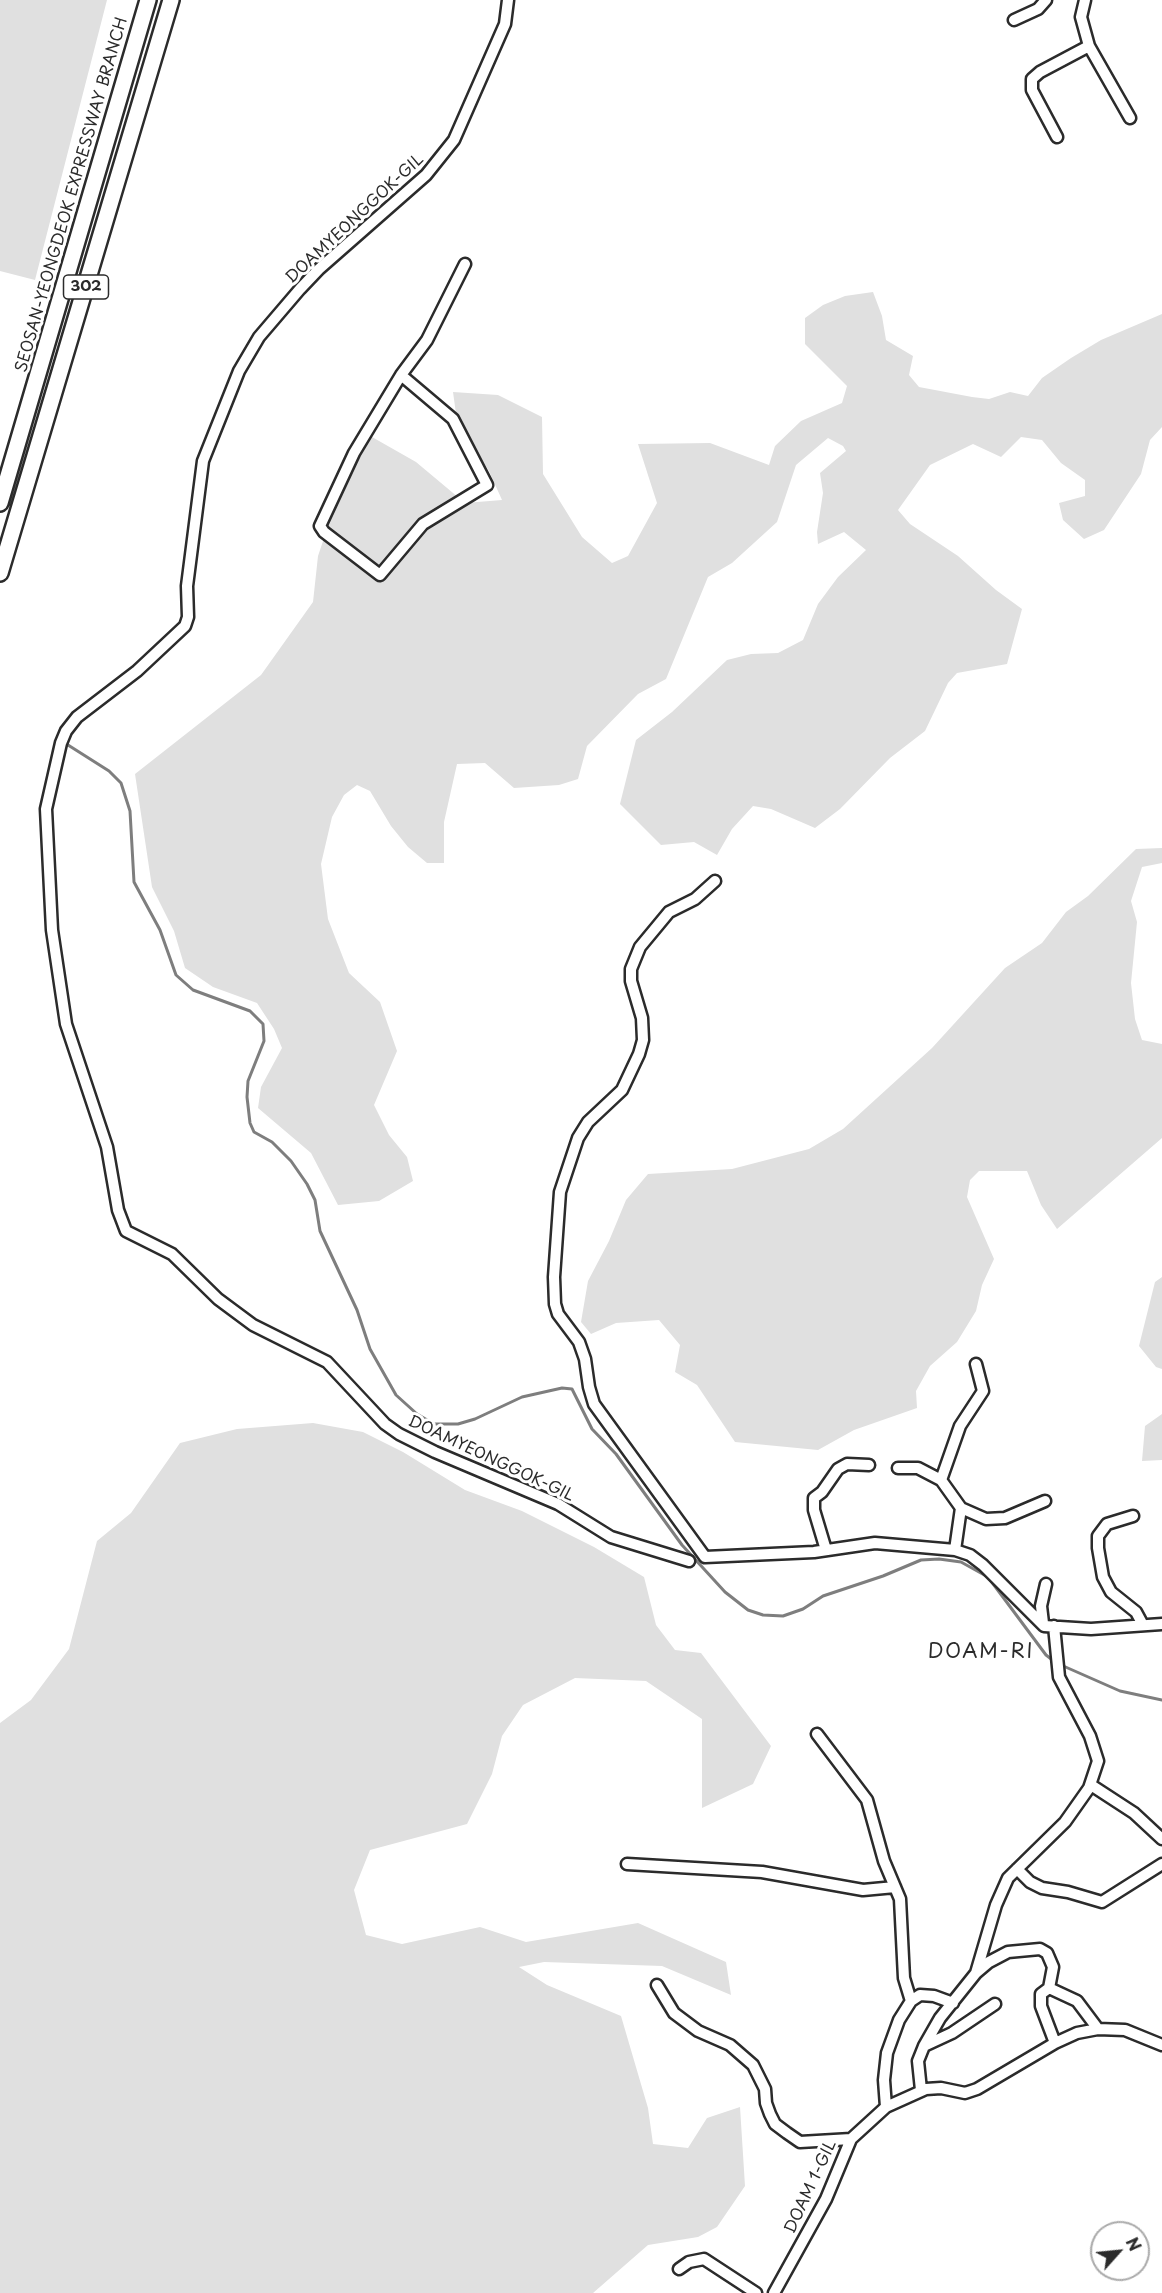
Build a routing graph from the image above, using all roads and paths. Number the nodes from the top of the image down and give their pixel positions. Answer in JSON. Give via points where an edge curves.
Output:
{"nodes":[{"id":1,"x":148,"y":0,"type":"edge"},
{"id":2,"x":171,"y":0,"type":"edge"},
{"id":3,"x":508,"y":0,"type":"edge"},
{"id":4,"x":1046,"y":0,"type":"edge"},
{"id":5,"x":1084,"y":0,"type":"edge"},
{"id":6,"x":1014,"y":20,"type":"dead end"},
{"id":7,"x":1089,"y":46,"type":"junction"},
{"id":8,"x":1130,"y":118,"type":"dead end"},
{"id":9,"x":1057,"y":137,"type":"dead end"},
{"id":10,"x":465,"y":264,"type":"dead end"},
{"id":11,"x":401,"y":375,"type":"junction"},
{"id":12,"x":0,"y":503,"type":"edge"},
{"id":13,"x":0,"y":573,"type":"edge"},
{"id":14,"x":715,"y":880,"type":"dead end"},
{"id":15,"x":976,"y":1364,"type":"dead end"},
{"id":16,"x":869,"y":1465,"type":"dead end"},
{"id":17,"x":898,"y":1468,"type":"dead end"},
{"id":18,"x":941,"y":1480,"type":"junction"},
{"id":19,"x":1045,"y":1501,"type":"dead end"},
{"id":20,"x":961,"y":1508,"type":"junction"},
{"id":21,"x":1133,"y":1516,"type":"dead end"},
{"id":22,"x":826,"y":1550,"type":"junction"},
{"id":23,"x":955,"y":1550,"type":"junction"},
{"id":24,"x":689,"y":1561,"type":"dead end"},
{"id":25,"x":1046,"y":1584,"type":"dead end"},
{"id":26,"x":1162,"y":1624,"type":"edge"},
{"id":27,"x":1049,"y":1625,"type":"junction"},
{"id":28,"x":1143,"y":1625,"type":"junction"},
{"id":29,"x":817,"y":1734,"type":"dead end"},
{"id":30,"x":1091,"y":1785,"type":"junction"},
{"id":31,"x":1162,"y":1839,"type":"edge"},
{"id":32,"x":627,"y":1864,"type":"dead end"},
{"id":33,"x":1162,"y":1864,"type":"edge"},
{"id":34,"x":1017,"y":1869,"type":"junction"},
{"id":35,"x":895,"y":1887,"type":"junction"},
{"id":36,"x":976,"y":1973,"type":"junction"},
{"id":37,"x":657,"y":1985,"type":"dead end"},
{"id":38,"x":1049,"y":1988,"type":"junction"},
{"id":39,"x":911,"y":2001,"type":"junction"},
{"id":40,"x":953,"y":2003,"type":"junction"},
{"id":41,"x":995,"y":2004,"type":"dead end"},
{"id":42,"x":1098,"y":2029,"type":"junction"},
{"id":43,"x":1055,"y":2043,"type":"junction"},
{"id":44,"x":1162,"y":2045,"type":"edge"},
{"id":45,"x":924,"y":2046,"type":"junction"},
{"id":46,"x":921,"y":2090,"type":"junction"},
{"id":47,"x":886,"y":2107,"type":"junction"},
{"id":48,"x":851,"y":2139,"type":"junction"},
{"id":49,"x":679,"y":2269,"type":"dead end"},
{"id":50,"x":756,"y":2293,"type":"edge"},
{"id":51,"x":774,"y":2293,"type":"edge"}],
"edges":[{"from":1,"to":12,"type":"highway","name":"SEOSAN-YEONGDEOK EXPRESSWAY BRANCH","number":"302"},
{"from":2,"to":13,"type":"highway","number":"302"},
{"from":3,"to":24,"type":"street","name":"DOAMYEONGGOK-GIL","via":[[505,24],[454,140],[426,175],[312,276],[259,337],[239,371],[203,461],[185,626],[137,671],[77,717],[61,743],[46,809],[52,930],[66,1024],[107,1147],[118,1210],[126,1231],[171,1254],[218,1299],[253,1325],[327,1362],[399,1434],[558,1504],[611,1537]]},
{"from":4,"to":6,"type":"street","via":[[1038,9]]},
{"from":5,"to":7,"type":"street","via":[[1081,16]]},
{"from":7,"to":8,"type":"street"},
{"from":7,"to":9,"type":"street","via":[[1032,79],[1032,90]]},
{"from":10,"to":11,"type":"street","via":[[428,340]]},
{"from":11,"to":11,"type":"street","via":[[354,453],[320,526],[380,575],[423,524],[487,485],[453,419]]},
{"from":14,"to":22,"type":"street","via":[[701,895],[659,921],[640,947],[631,969],[644,1040],[622,1090],[588,1122],[568,1163],[560,1191],[553,1292],[558,1314],[579,1342],[594,1404],[705,1557]]},
{"from":15,"to":18,"type":"street","via":[[982,1391],[960,1426]]},
{"from":16,"to":22,"type":"street","via":[[847,1464],[838,1469],[814,1498]]},
{"from":17,"to":18,"type":"street","via":[[918,1468]]},
{"from":18,"to":20,"type":"street"},
{"from":19,"to":20,"type":"street","via":[[998,1519],[986,1519]]},
{"from":20,"to":23,"type":"street"},
{"from":21,"to":28,"type":"street","via":[[1107,1524],[1098,1536],[1098,1548],[1110,1592],[1136,1612]]},
{"from":22,"to":23,"type":"street","via":[[875,1543]]},
{"from":23,"to":27,"type":"street","via":[[983,1565],[1032,1616]]},
{"from":25,"to":27,"type":"street","via":[[1041,1606]]},
{"from":26,"to":28,"type":"street"},
{"from":27,"to":28,"type":"street","via":[[1091,1629]]},
{"from":27,"to":30,"type":"street","via":[[1059,1677],[1090,1736],[1098,1761]]},
{"from":29,"to":35,"type":"street","via":[[867,1800]]},
{"from":30,"to":31,"type":"street","via":[[1134,1813]]},
{"from":30,"to":34,"type":"street","via":[[1065,1822]]},
{"from":32,"to":35,"type":"street","via":[[762,1872],[863,1890]]},
{"from":33,"to":34,"type":"street","via":[[1102,1902],[1042,1888]]},
{"from":34,"to":36,"type":"street","via":[[1008,1878],[996,1905]]},
{"from":35,"to":39,"type":"street","via":[[902,1917],[904,1978]]},
{"from":36,"to":38,"type":"street","via":[[1008,1952],[1041,1949],[1053,1967]]},
{"from":36,"to":40,"type":"street"},
{"from":37,"to":48,"type":"street","via":[[680,2019],[730,2045],[753,2065],[765,2089],[770,2114],[786,2133],[800,2142]]},
{"from":38,"to":42,"type":"street","via":[[1077,2001]]},
{"from":38,"to":43,"type":"street","via":[[1041,1994],[1041,2006]]},
{"from":39,"to":40,"type":"street","via":[[920,1995]]},
{"from":39,"to":47,"type":"street","via":[[887,2053]]},
{"from":40,"to":45,"type":"street"},
{"from":41,"to":45,"type":"street","via":[[952,2033]]},
{"from":42,"to":43,"type":"street"},
{"from":42,"to":44,"type":"street","via":[[1125,2030]]},
{"from":43,"to":46,"type":"street","via":[[977,2089],[965,2093],[940,2088]]},
{"from":45,"to":46,"type":"street","via":[[918,2061]]},
{"from":46,"to":47,"type":"street","name":"DOAM 1-GIL"},
{"from":47,"to":48,"type":"street","name":"DOAM 1-GIL"},
{"from":48,"to":51,"type":"street","name":"DOAM 1-GIL","via":[[826,2199]]},
{"from":49,"to":50,"type":"street","via":[[704,2259]]}]}
